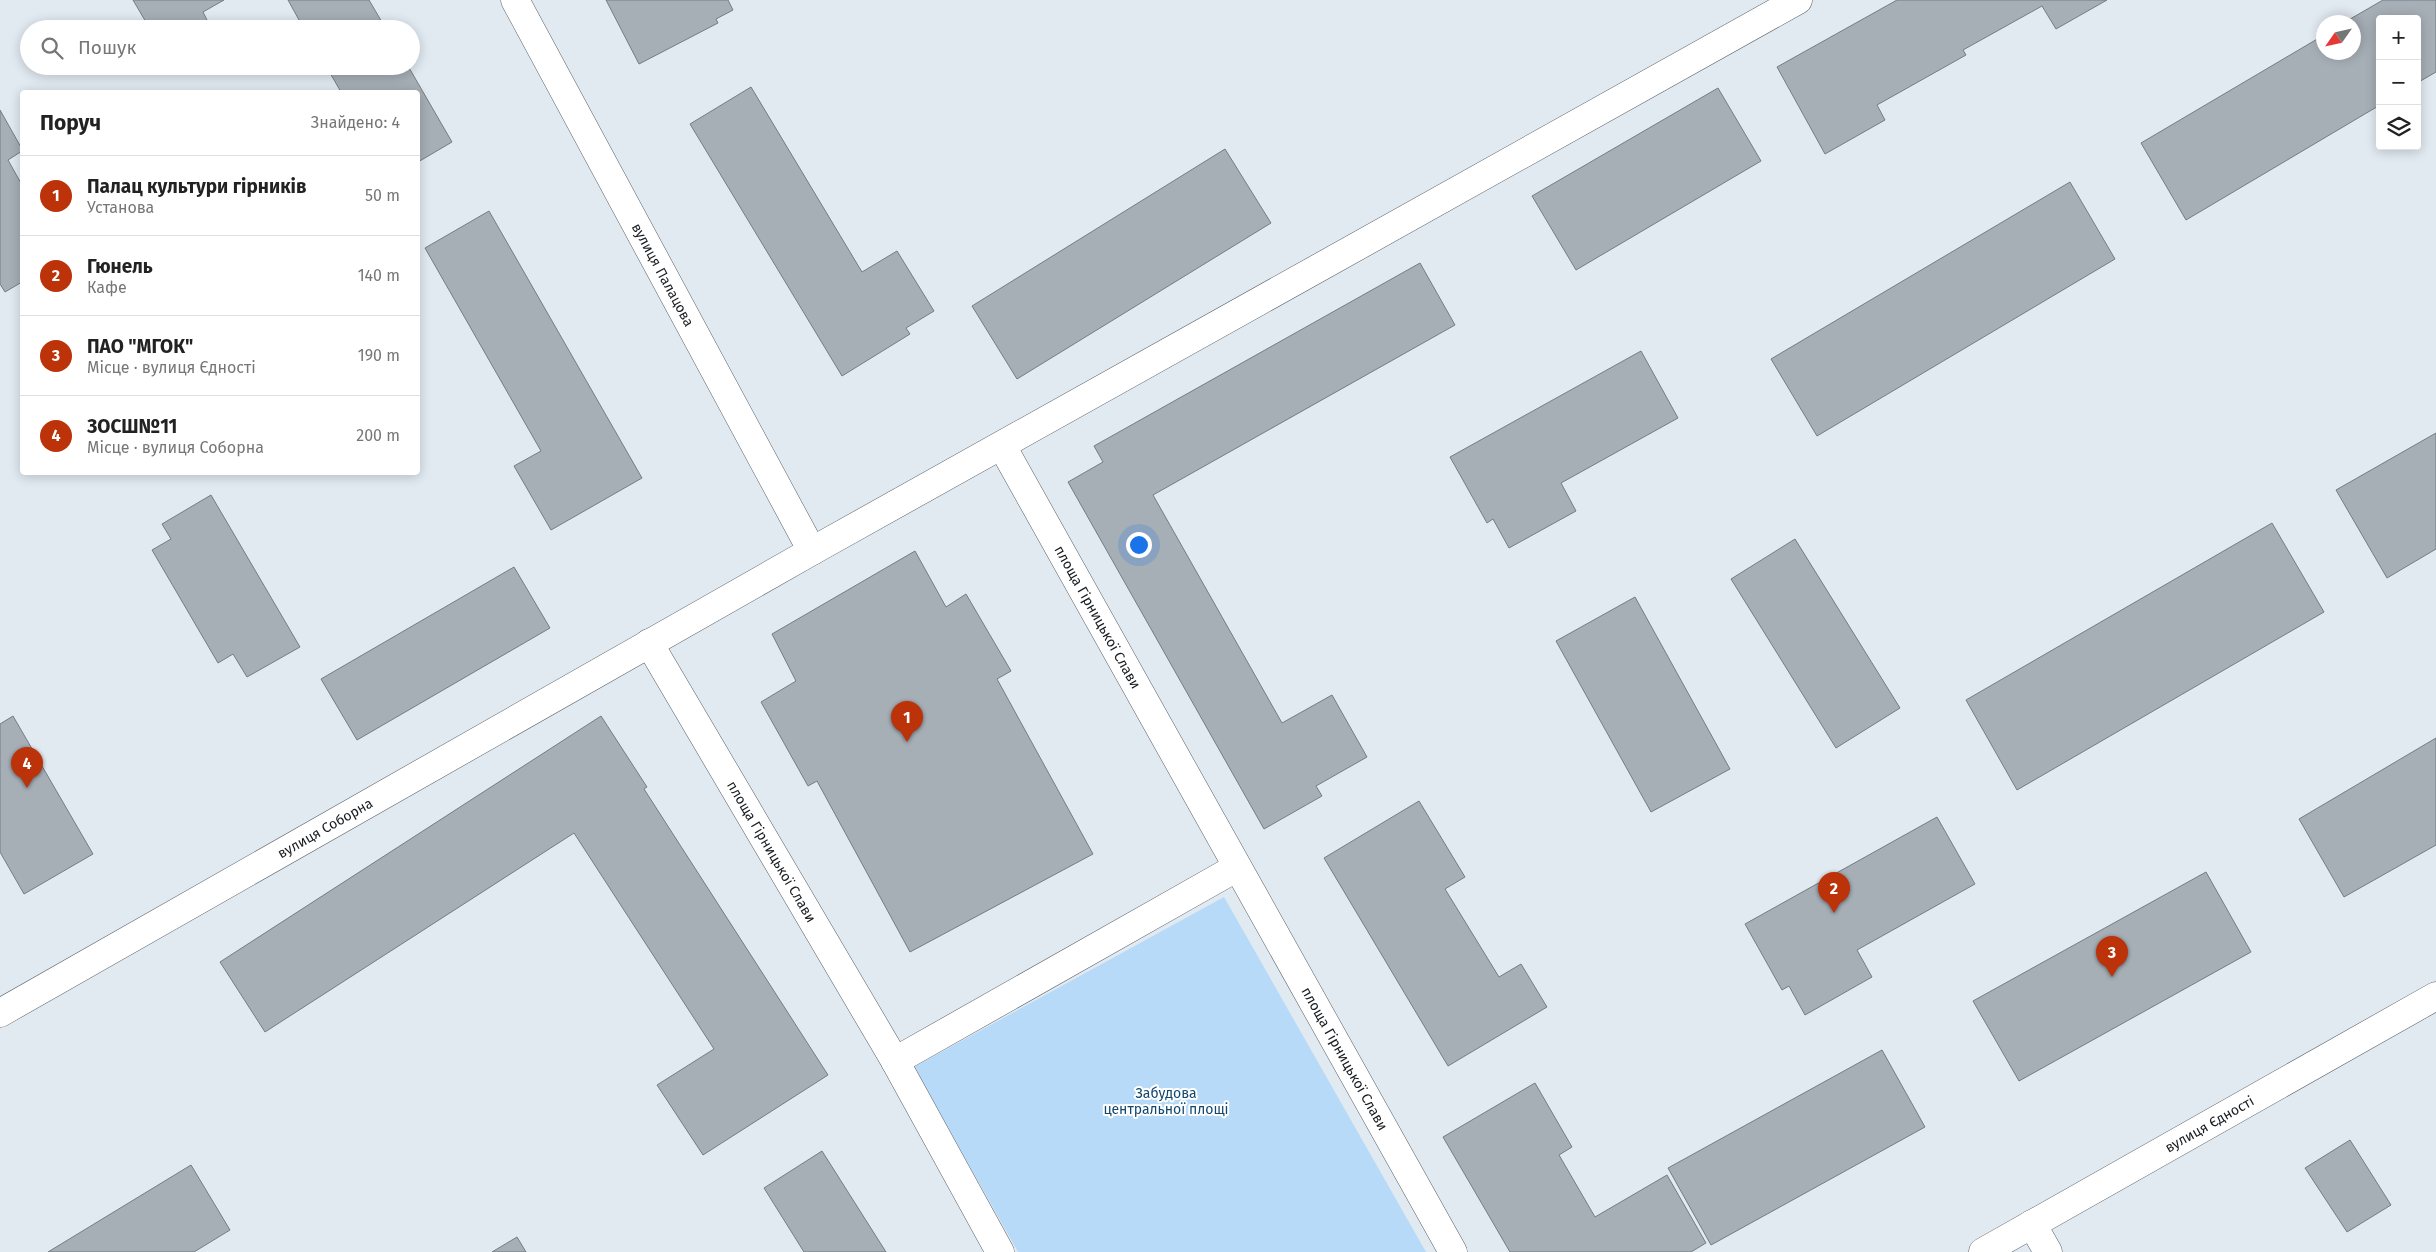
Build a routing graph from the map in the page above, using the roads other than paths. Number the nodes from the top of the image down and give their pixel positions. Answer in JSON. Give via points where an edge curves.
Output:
{"nodes":[{"id":1,"x":515,"y":0,"type":"edge"},
{"id":2,"x":1798,"y":0,"type":"edge"},
{"id":3,"x":1002,"y":446,"type":"junction"},
{"id":4,"x":812,"y":551,"type":"junction"},
{"id":5,"x":649,"y":643,"type":"junction"},
{"id":6,"x":1236,"y":868,"type":"junction"},
{"id":7,"x":2436,"y":996,"type":"edge"},
{"id":8,"x":0,"y":1014,"type":"edge"},
{"id":9,"x":895,"y":1061,"type":"junction"},
{"id":10,"x":2032,"y":1224,"type":"junction"},
{"id":11,"x":1000,"y":1252,"type":"edge"},
{"id":12,"x":1453,"y":1252,"type":"edge"},
{"id":13,"x":1983,"y":1252,"type":"edge"},
{"id":14,"x":2048,"y":1252,"type":"edge"}],
"edges":[{"from":1,"to":4,"type":"street","name":"вулиця Палацова"},
{"from":2,"to":3,"type":"street","name":"вулиця Соборна"},
{"from":3,"to":4,"type":"street","name":"вулиця Соборна"},
{"from":3,"to":6,"type":"street","name":"площа Гірницької Слави"},
{"from":4,"to":5,"type":"street","name":"вулиця Соборна"},
{"from":5,"to":8,"type":"street","name":"вулиця Соборна"},
{"from":5,"to":9,"type":"street","name":"площа Гірницької Слави"},
{"from":6,"to":9,"type":"street"},
{"from":6,"to":12,"type":"street","name":"площа Гірницької Слави"},
{"from":7,"to":10,"type":"street","name":"вулиця Єдності"},
{"from":9,"to":11,"type":"street","name":"площа Гірницької Слави"},
{"from":10,"to":13,"type":"street","name":"вулиця Єдності"},
{"from":10,"to":14,"type":"street"}]}
